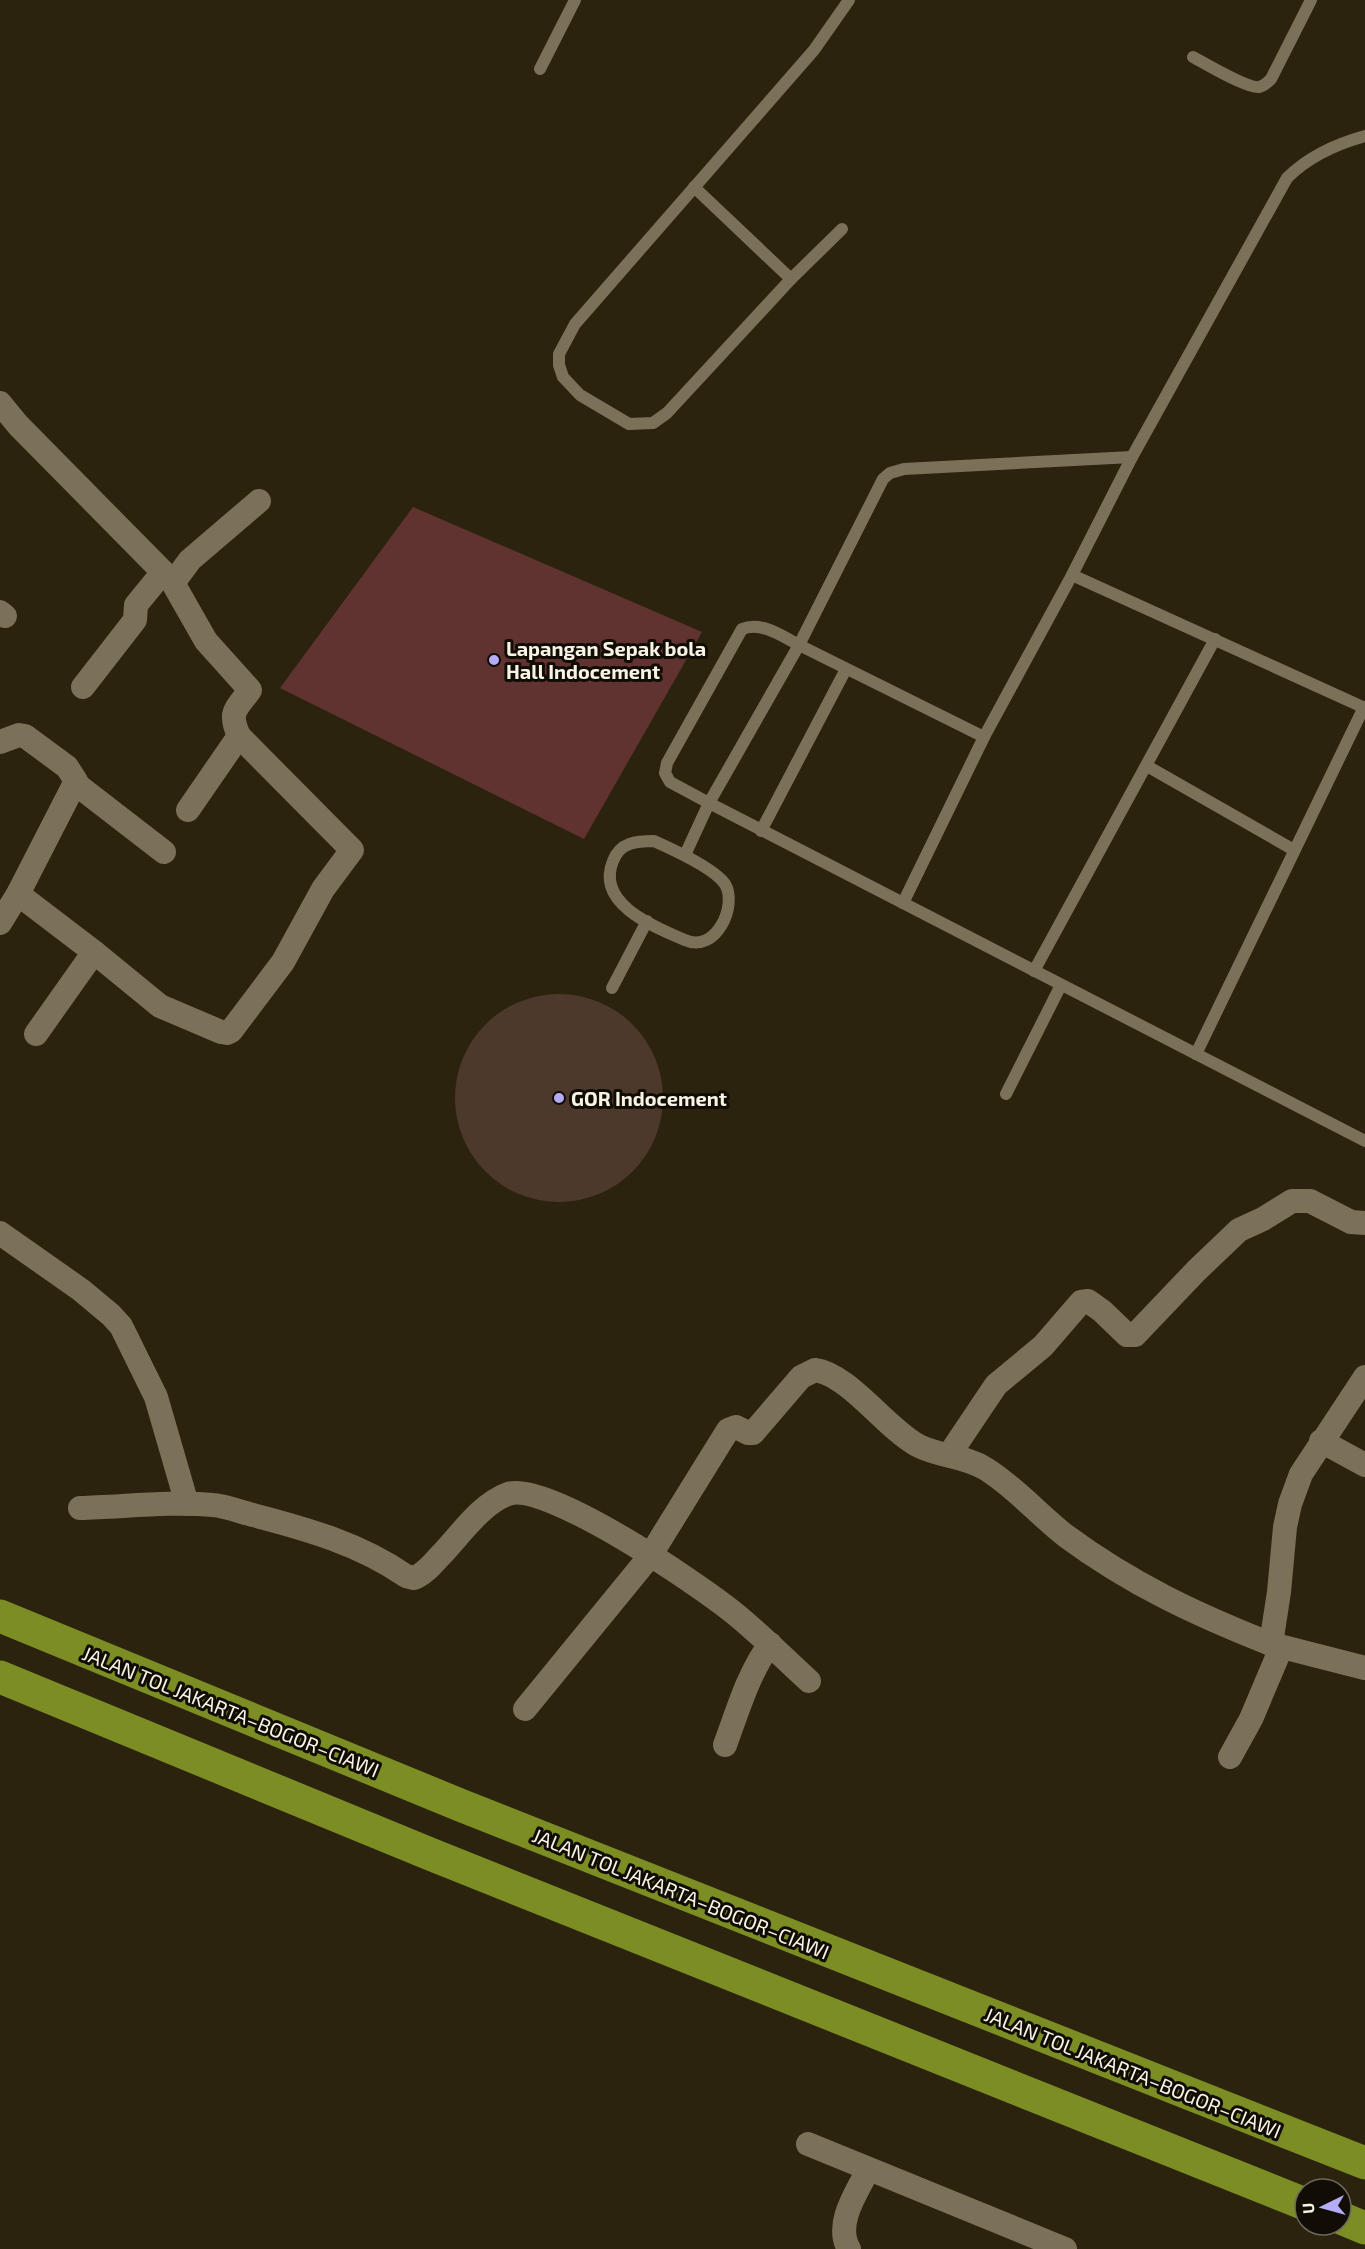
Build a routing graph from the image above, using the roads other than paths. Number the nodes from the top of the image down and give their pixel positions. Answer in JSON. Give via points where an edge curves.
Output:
{"nodes":[{"id":1,"x":575,"y":0,"type":"edge"},
{"id":2,"x":849,"y":0,"type":"edge"},
{"id":3,"x":1311,"y":0,"type":"edge"},
{"id":4,"x":1193,"y":57,"type":"dead end"},
{"id":5,"x":540,"y":69,"type":"dead end"},
{"id":6,"x":1365,"y":136,"type":"edge"},
{"id":7,"x":694,"y":187,"type":"junction"},
{"id":8,"x":842,"y":229,"type":"dead end"},
{"id":9,"x":791,"y":279,"type":"junction"},
{"id":10,"x":0,"y":403,"type":"edge"},
{"id":11,"x":1132,"y":457,"type":"junction"},
{"id":12,"x":259,"y":501,"type":"dead end"},
{"id":13,"x":1072,"y":575,"type":"junction"},
{"id":14,"x":168,"y":577,"type":"junction"},
{"id":15,"x":1215,"y":639,"type":"junction"},
{"id":16,"x":799,"y":645,"type":"junction"},
{"id":17,"x":846,"y":669,"type":"junction"},
{"id":18,"x":83,"y":687,"type":"dead end"},
{"id":19,"x":1364,"y":708,"type":"edge"},
{"id":20,"x":239,"y":736,"type":"junction"},
{"id":21,"x":984,"y":737,"type":"junction"},
{"id":22,"x":0,"y":742,"type":"edge"},
{"id":23,"x":1147,"y":766,"type":"junction"},
{"id":24,"x":76,"y":784,"type":"junction"},
{"id":25,"x":709,"y":803,"type":"junction"},
{"id":26,"x":188,"y":810,"type":"dead end"},
{"id":27,"x":761,"y":831,"type":"junction"},
{"id":28,"x":1294,"y":850,"type":"junction"},
{"id":29,"x":164,"y":852,"type":"dead end"},
{"id":30,"x":685,"y":855,"type":"junction"},
{"id":31,"x":18,"y":894,"type":"junction"},
{"id":32,"x":903,"y":903,"type":"junction"},
{"id":33,"x":647,"y":921,"type":"junction"},
{"id":34,"x":0,"y":923,"type":"edge"},
{"id":35,"x":93,"y":952,"type":"junction"},
{"id":36,"x":1034,"y":971,"type":"junction"},
{"id":37,"x":1060,"y":985,"type":"junction"},
{"id":38,"x":612,"y":988,"type":"dead end"},
{"id":39,"x":36,"y":1034,"type":"dead end"},
{"id":40,"x":1196,"y":1054,"type":"junction"},
{"id":41,"x":1006,"y":1094,"type":"dead end"},
{"id":42,"x":1365,"y":1141,"type":"edge"},
{"id":43,"x":1365,"y":1223,"type":"edge"},
{"id":44,"x":0,"y":1233,"type":"edge"},
{"id":45,"x":1365,"y":1377,"type":"edge"},
{"id":46,"x":1321,"y":1441,"type":"junction"},
{"id":47,"x":949,"y":1455,"type":"junction"},
{"id":48,"x":1365,"y":1465,"type":"edge"},
{"id":49,"x":187,"y":1504,"type":"junction"},
{"id":50,"x":80,"y":1508,"type":"dead end"},
{"id":51,"x":650,"y":1556,"type":"junction"},
{"id":52,"x":0,"y":1616,"type":"edge"},
{"id":53,"x":770,"y":1644,"type":"junction"},
{"id":54,"x":1276,"y":1646,"type":"junction"},
{"id":55,"x":1365,"y":1668,"type":"edge"},
{"id":56,"x":0,"y":1677,"type":"edge"},
{"id":57,"x":808,"y":1681,"type":"dead end"},
{"id":58,"x":525,"y":1709,"type":"dead end"},
{"id":59,"x":725,"y":1744,"type":"dead end"},
{"id":60,"x":1230,"y":1757,"type":"dead end"},
{"id":61,"x":808,"y":2144,"type":"dead end"},
{"id":62,"x":1365,"y":2163,"type":"edge"},
{"id":63,"x":868,"y":2170,"type":"junction"},
{"id":64,"x":1293,"y":2199,"type":"edge"},
{"id":65,"x":1063,"y":2248,"type":"edge"},
{"id":66,"x":849,"y":2249,"type":"edge"}],
"edges":[{"from":1,"to":5,"type":"lane"},
{"from":2,"to":7,"type":"lane","via":[[814,50]]},
{"from":3,"to":4,"type":"lane","via":[[1271,79],[1264,85],[1254,87]]},
{"from":6,"to":11,"type":"lane","via":[[1323,152],[1287,178]]},
{"from":7,"to":9,"type":"lane"},
{"from":7,"to":9,"type":"lane","via":[[575,324],[559,354],[559,365],[563,377],[580,394],[629,424],[653,423],[667,413]]},
{"from":8,"to":9,"type":"lane"},
{"from":10,"to":14,"type":"street"},
{"from":11,"to":13,"type":"lane"},
{"from":11,"to":16,"type":"lane","via":[[904,469],[890,474],[883,479]]},
{"from":12,"to":14,"type":"street"},
{"from":13,"to":15,"type":"lane"},
{"from":13,"to":21,"type":"lane"},
{"from":14,"to":18,"type":"street","via":[[136,605],[135,620]]},
{"from":14,"to":20,"type":"street","via":[[206,641],[250,690],[232,715]]},
{"from":15,"to":19,"type":"lane"},
{"from":15,"to":23,"type":"lane"},
{"from":16,"to":17,"type":"lane"},
{"from":16,"to":25,"type":"lane"},
{"from":16,"to":25,"type":"lane","via":[[758,626],[742,629],[665,773],[670,782]]},
{"from":17,"to":21,"type":"lane"},
{"from":17,"to":27,"type":"lane"},
{"from":19,"to":28,"type":"lane"},
{"from":20,"to":26,"type":"street"},
{"from":20,"to":35,"type":"street","via":[[352,850],[322,889],[284,962],[231,1031],[224,1033],[160,1006]]},
{"from":21,"to":32,"type":"lane"},
{"from":22,"to":24,"type":"street","via":[[25,736],[67,767]]},
{"from":23,"to":28,"type":"lane"},
{"from":23,"to":36,"type":"lane"},
{"from":24,"to":29,"type":"street"},
{"from":24,"to":31,"type":"street"},
{"from":25,"to":27,"type":"lane"},
{"from":25,"to":30,"type":"lane"},
{"from":27,"to":32,"type":"lane"},
{"from":28,"to":40,"type":"lane"},
{"from":30,"to":33,"type":"lane","via":[[654,841],[633,842],[614,858],[610,877],[614,896]]},
{"from":30,"to":33,"type":"lane","via":[[726,887],[723,925],[711,938],[690,943]]},
{"from":31,"to":34,"type":"street"},
{"from":31,"to":35,"type":"street"},
{"from":32,"to":36,"type":"lane"},
{"from":33,"to":38,"type":"lane"},
{"from":35,"to":39,"type":"street"},
{"from":36,"to":37,"type":"lane"},
{"from":37,"to":40,"type":"lane"},
{"from":37,"to":41,"type":"lane"},
{"from":40,"to":42,"type":"lane"},
{"from":43,"to":47,"type":"street","via":[[1351,1222],[1310,1201],[1292,1201],[1239,1230],[1135,1335],[1127,1335],[1088,1301],[1081,1302],[1043,1346],[996,1385]]},
{"from":44,"to":49,"type":"street","via":[[81,1290],[122,1326],[156,1397]]},
{"from":45,"to":46,"type":"street"},
{"from":46,"to":48,"type":"street"},
{"from":46,"to":54,"type":"street","via":[[1301,1474],[1290,1504]]},
{"from":47,"to":51,"type":"street","via":[[918,1445],[893,1429],[855,1392],[819,1370],[812,1370],[801,1377],[753,1433],[736,1427],[728,1430]]},
{"from":47,"to":54,"type":"street","via":[[975,1462],[987,1470],[1066,1536],[1144,1586],[1206,1618]]},
{"from":49,"to":50,"type":"street"},
{"from":49,"to":51,"type":"street","via":[[216,1505],[326,1536],[409,1578],[419,1576],[432,1565],[496,1500],[514,1492],[530,1493],[574,1511]]},
{"from":51,"to":53,"type":"street","via":[[676,1570]]},
{"from":51,"to":58,"type":"street"},
{"from":52,"to":62,"type":"highway","name":"JALAN TOL JAKARTA–BOGOR–CIAWI","via":[[460,1805]]},
{"from":53,"to":57,"type":"street"},
{"from":53,"to":59,"type":"street","via":[[757,1661]]},
{"from":54,"to":55,"type":"street"},
{"from":54,"to":60,"type":"street","via":[[1251,1719]]},
{"from":56,"to":64,"type":"highway"},
{"from":61,"to":63,"type":"street"},
{"from":63,"to":65,"type":"street"},
{"from":63,"to":66,"type":"street","via":[[847,2213],[843,2231]]}]}
